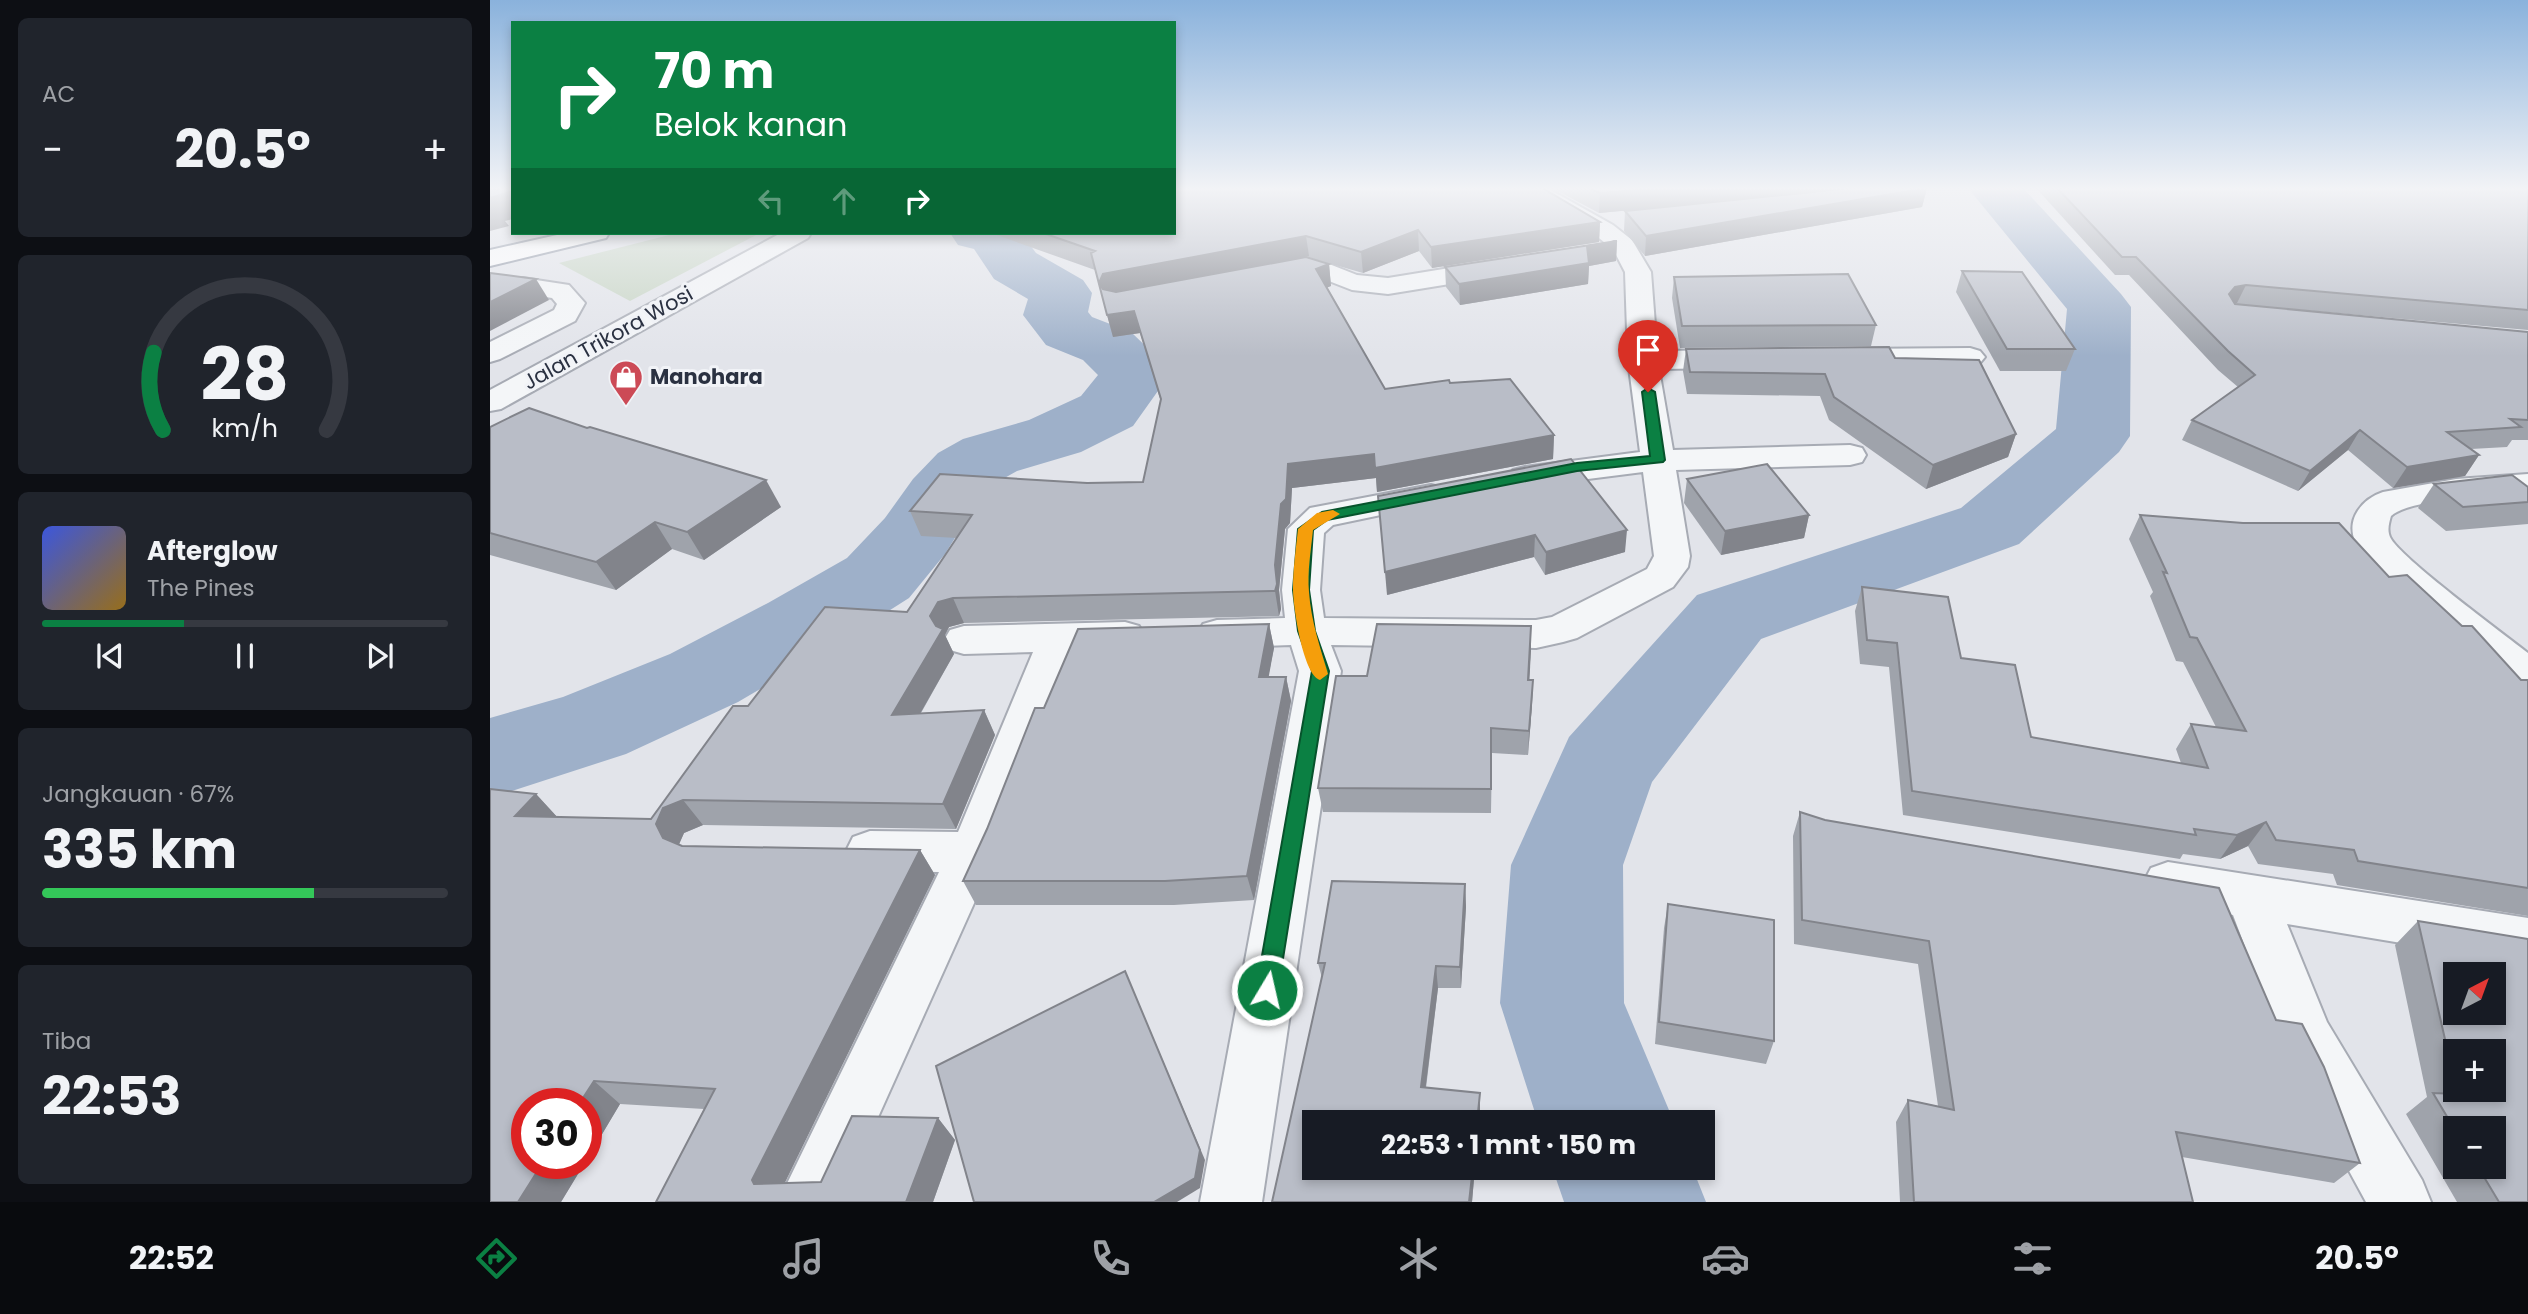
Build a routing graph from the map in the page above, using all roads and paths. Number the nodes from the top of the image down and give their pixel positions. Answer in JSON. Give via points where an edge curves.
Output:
{"nodes":[{"id":1,"x":536,"y":244,"type":"edge"},
{"id":2,"x":779,"y":244,"type":"edge"},
{"id":3,"x":1611,"y":244,"type":"edge"},
{"id":4,"x":490,"y":258,"type":"edge"},
{"id":5,"x":1520,"y":265,"type":"edge"},
{"id":6,"x":1255,"y":277,"type":"edge"},
{"id":7,"x":523,"y":286,"type":"edge"},
{"id":8,"x":490,"y":353,"type":"edge"},
{"id":9,"x":1970,"y":357,"type":"edge"},
{"id":10,"x":1765,"y":359,"type":"edge"},
{"id":11,"x":1820,"y":359,"type":"edge"},
{"id":12,"x":1643,"y":360,"type":"junction"},
{"id":13,"x":490,"y":402,"type":"edge"},
{"id":14,"x":1850,"y":455,"type":"dead end"},
{"id":15,"x":1658,"y":460,"type":"junction"},
{"id":16,"x":2528,"y":484,"type":"edge"},
{"id":17,"x":1306,"y":631,"type":"junction"},
{"id":18,"x":1059,"y":638,"type":"junction"},
{"id":19,"x":964,"y":640,"type":"dead end"},
{"id":20,"x":2528,"y":675,"type":"edge"},
{"id":21,"x":824,"y":850,"type":"edge"},
{"id":22,"x":972,"y":852,"type":"junction"},
{"id":23,"x":2129,"y":876,"type":"edge"},
{"id":24,"x":2251,"y":897,"type":"junction"},
{"id":25,"x":2528,"y":941,"type":"edge"},
{"id":26,"x":809,"y":1202,"type":"edge"},
{"id":27,"x":1231,"y":1202,"type":"edge"},
{"id":28,"x":2400,"y":1202,"type":"edge"}],
"edges":[{"from":1,"to":4,"type":"highway"},
{"from":2,"to":13,"type":"street","name":"Jalan Trikora Wosi"},
{"from":3,"to":12,"type":"street","via":[[1638,272]]},
{"from":5,"to":6,"type":"street","via":[[1388,286],[1352,282],[1309,267]]},
{"from":7,"to":8,"type":"street","via":[[560,291],[571,303],[565,315]]},
{"from":9,"to":11,"type":"street"},
{"from":10,"to":12,"type":"street"},
{"from":12,"to":15,"type":"street"},
{"from":14,"to":15,"type":"street"},
{"from":15,"to":17,"type":"street","via":[[1577,467],[1322,516],[1306,529],[1301,590]]},
{"from":15,"to":17,"type":"street","via":[[1672,556],[1669,567],[1660,578],[1563,628],[1536,635]]},
{"from":16,"to":20,"type":"street","via":[[2395,499],[2374,512],[2370,527],[2373,542],[2388,559]]},
{"from":17,"to":18,"type":"street"},
{"from":17,"to":27,"type":"street","via":[[1320,671]]},
{"from":18,"to":19,"type":"street"},
{"from":18,"to":22,"type":"street"},
{"from":21,"to":22,"type":"street"},
{"from":22,"to":26,"type":"street"},
{"from":23,"to":24,"type":"street"},
{"from":24,"to":25,"type":"street"},
{"from":24,"to":28,"type":"street","via":[[2306,1038]]}]}
